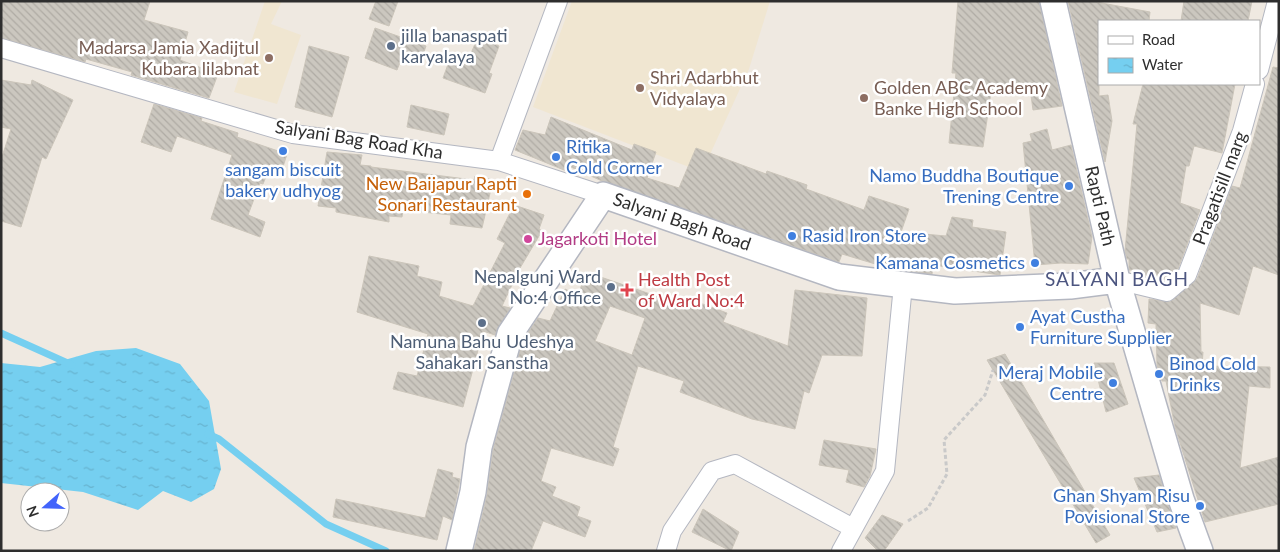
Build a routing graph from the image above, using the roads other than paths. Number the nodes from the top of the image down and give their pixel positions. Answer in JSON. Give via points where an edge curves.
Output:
{"nodes":[{"id":1,"x":558,"y":1,"type":"edge"},
{"id":2,"x":1053,"y":1,"type":"edge"},
{"id":3,"x":1277,"y":1,"type":"edge"},
{"id":4,"x":1,"y":48,"type":"edge"},
{"id":5,"x":1260,"y":66,"type":"edge"},
{"id":6,"x":1255,"y":85,"type":"edge"},
{"id":7,"x":499,"y":161,"type":"junction"},
{"id":8,"x":603,"y":195,"type":"junction"},
{"id":9,"x":1117,"y":280,"type":"junction"},
{"id":10,"x":903,"y":285,"type":"junction"},
{"id":11,"x":853,"y":528,"type":"junction"},
{"id":12,"x":459,"y":551,"type":"edge"},
{"id":13,"x":666,"y":551,"type":"edge"},
{"id":14,"x":841,"y":551,"type":"edge"},
{"id":15,"x":1200,"y":551,"type":"edge"}],
"edges":[{"from":1,"to":7,"type":"street"},
{"from":2,"to":9,"type":"street","name":"Rapti Path"},
{"from":3,"to":5,"type":"street"},
{"from":4,"to":7,"type":"street","name":"Salyani Bag Road Kha","via":[[293,134]]},
{"from":6,"to":9,"type":"street","name":"Pragatisill marg","via":[[1242,131],[1187,275],[1167,292]]},
{"from":7,"to":8,"type":"street","name":"Salyani Bag Road Kha"},
{"from":8,"to":10,"type":"street","name":"Salyani Bagh Road","via":[[839,277]]},
{"from":8,"to":12,"type":"street","name":"Salyani Bagh Road","via":[[510,334],[479,447],[473,492]]},
{"from":9,"to":10,"type":"street","name":"Salyani Bagh Road","via":[[982,291]]},
{"from":9,"to":15,"type":"street","name":"Rapti Path","via":[[1181,499]]},
{"from":10,"to":11,"type":"street","via":[[885,471]]},
{"from":11,"to":13,"type":"street","via":[[735,464],[712,471],[672,531]]},
{"from":11,"to":14,"type":"street"}]}
